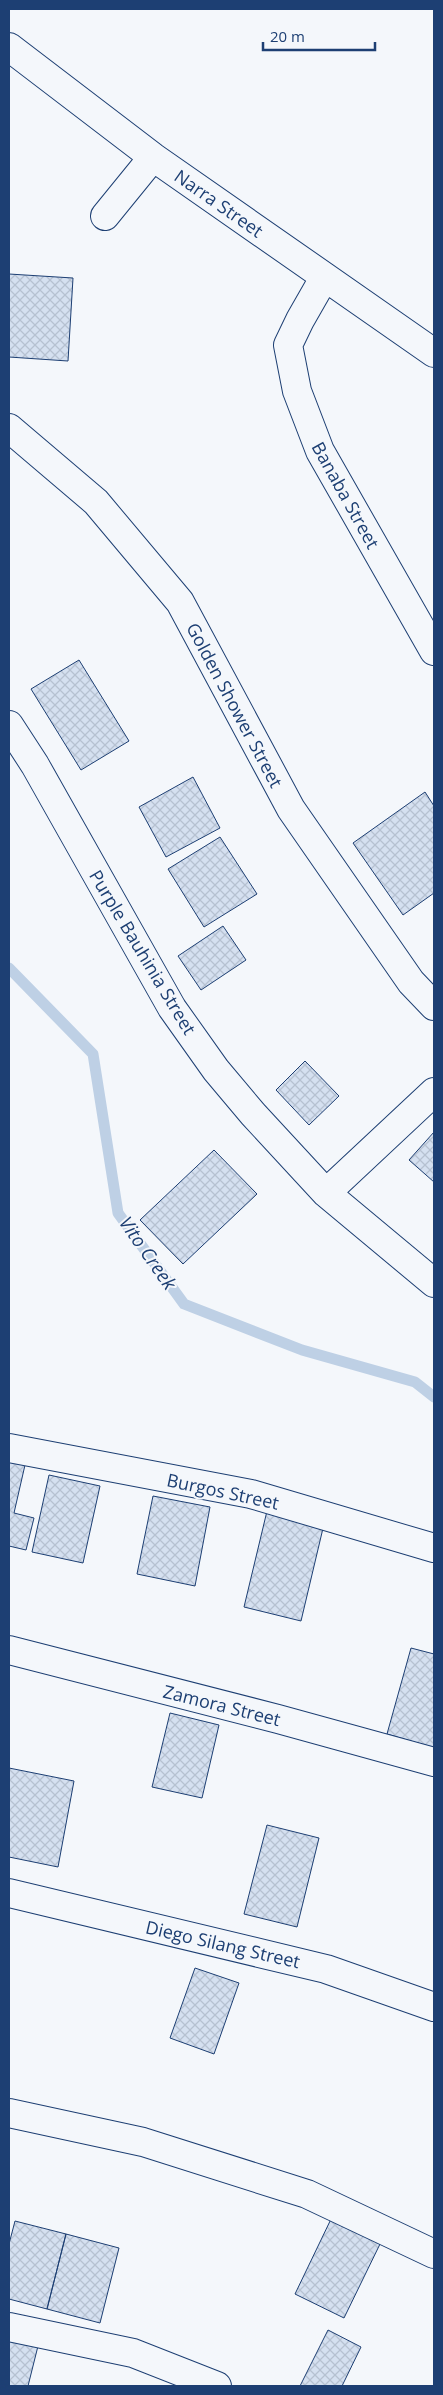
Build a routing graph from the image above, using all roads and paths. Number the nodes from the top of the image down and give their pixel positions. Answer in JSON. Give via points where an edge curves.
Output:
{"nodes":[{"id":1,"x":9,"y":47,"type":"edge"},
{"id":2,"x":153,"y":157,"type":"junction"},
{"id":3,"x":105,"y":216,"type":"dead end"},
{"id":4,"x":324,"y":278,"type":"junction"},
{"id":5,"x":434,"y":353,"type":"edge"},
{"id":6,"x":9,"y":428,"type":"edge"},
{"id":7,"x":434,"y":650,"type":"edge"},
{"id":8,"x":9,"y":725,"type":"edge"},
{"id":9,"x":434,"y":1006,"type":"edge"},
{"id":10,"x":434,"y":1092,"type":"edge"},
{"id":11,"x":326,"y":1193,"type":"junction"},
{"id":12,"x":434,"y":1283,"type":"edge"},
{"id":13,"x":9,"y":1448,"type":"edge"},
{"id":14,"x":434,"y":1548,"type":"edge"},
{"id":15,"x":9,"y":1650,"type":"edge"},
{"id":16,"x":434,"y":1762,"type":"edge"},
{"id":17,"x":9,"y":1893,"type":"edge"},
{"id":18,"x":434,"y":2007,"type":"edge"},
{"id":19,"x":9,"y":2113,"type":"edge"},
{"id":20,"x":434,"y":2254,"type":"edge"},
{"id":21,"x":9,"y":2327,"type":"edge"},
{"id":22,"x":217,"y":2386,"type":"edge"}],
"edges":[{"from":1,"to":2,"type":"street","name":"Narra Street"},
{"from":2,"to":3,"type":"street"},
{"from":2,"to":4,"type":"street","name":"Narra Street"},
{"from":4,"to":5,"type":"street","name":"Narra Street"},
{"from":4,"to":7,"type":"street","name":"Banaba Street","via":[[288,345],[297,391],[320,451]]},
{"from":6,"to":9,"type":"street","name":"Golden Shower Street","via":[[96,502],[180,602],[291,809],[412,982]]},
{"from":8,"to":11,"type":"street","name":"Purple Bauhinia Street","via":[[35,765],[172,1008],[216,1070]]},
{"from":10,"to":11,"type":"street"},
{"from":11,"to":12,"type":"street","name":"Purple Bauhinia Street"},
{"from":13,"to":14,"type":"street","name":"Burgos Street","via":[[251,1494]]},
{"from":15,"to":16,"type":"street","name":"Zamora Street"},
{"from":17,"to":18,"type":"street","name":"Diego Silang Street","via":[[326,1969]]},
{"from":19,"to":20,"type":"street","via":[[143,2142],[307,2194]]},
{"from":21,"to":22,"type":"street","via":[[133,2353]]}]}
